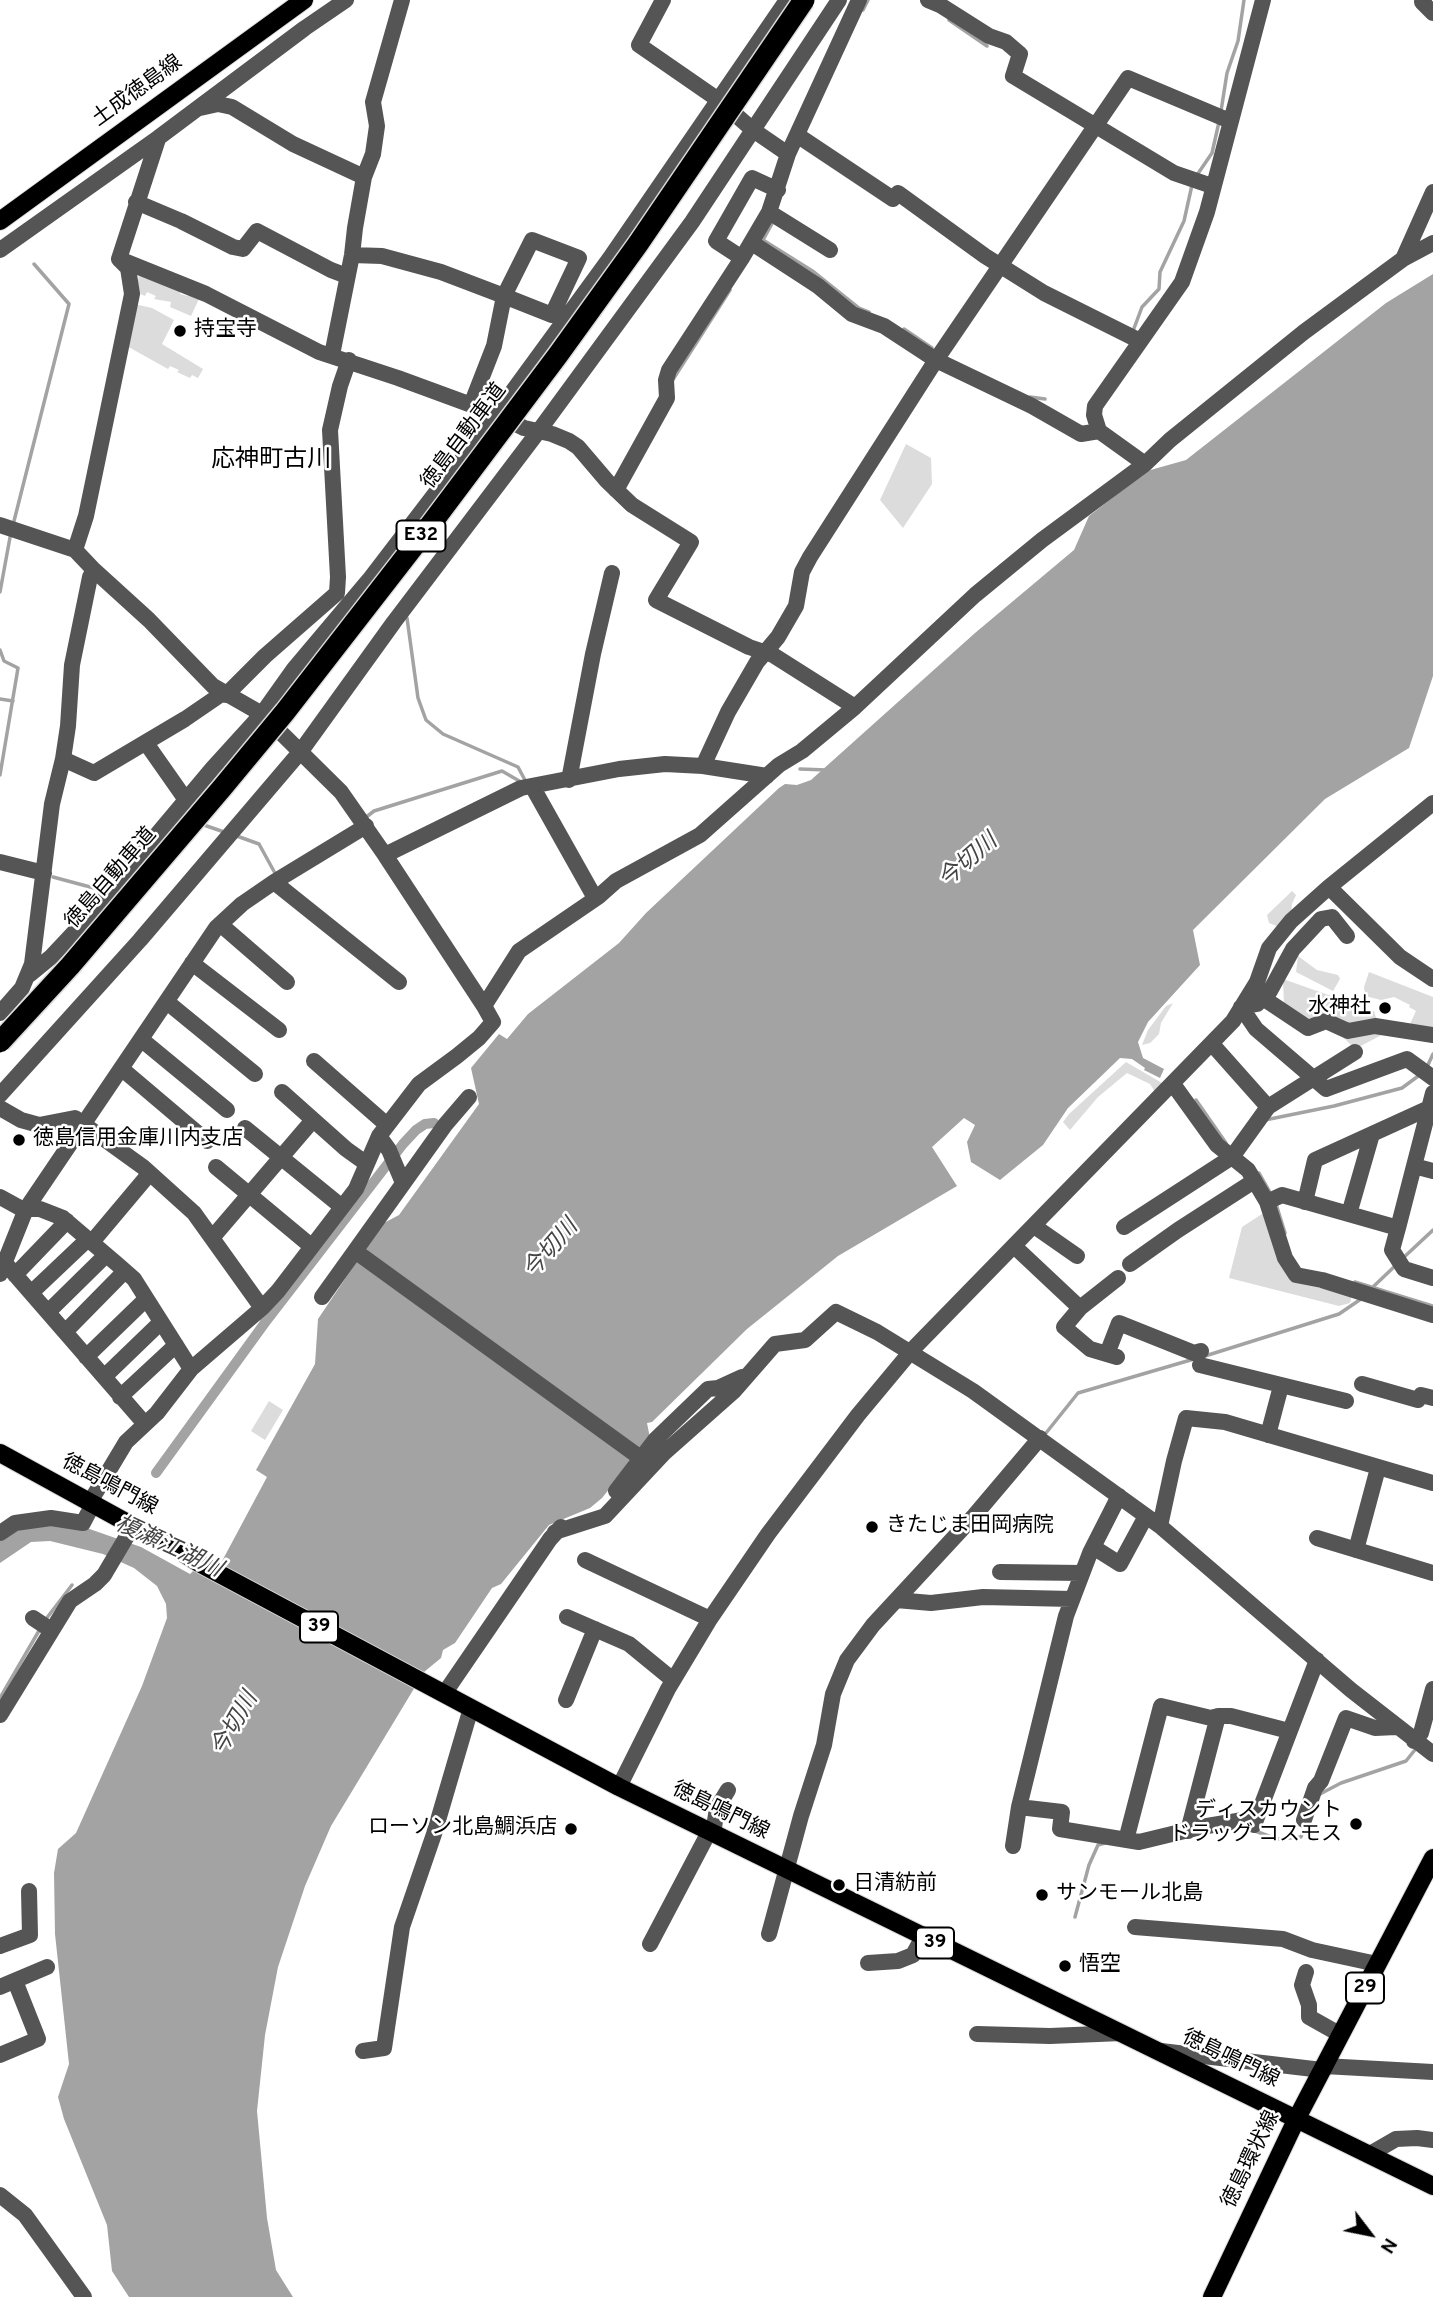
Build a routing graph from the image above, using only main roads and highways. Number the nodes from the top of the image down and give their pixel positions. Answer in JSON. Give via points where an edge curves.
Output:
{"nodes":[{"id":1,"x":303,"y":0,"type":"edge"},
{"id":2,"x":804,"y":0,"type":"edge"},
{"id":3,"x":0,"y":221,"type":"edge"},
{"id":4,"x":0,"y":1042,"type":"edge"},
{"id":5,"x":0,"y":1453,"type":"edge"},
{"id":6,"x":1433,"y":1858,"type":"edge"},
{"id":7,"x":1297,"y":2118,"type":"junction"},
{"id":8,"x":1433,"y":2186,"type":"edge"},
{"id":9,"x":1212,"y":2297,"type":"edge"}],
"edges":[{"from":1,"to":3,"type":"main road","name":"土成徳島線"},
{"from":2,"to":4,"type":"highway","name":"徳島自動車道","number":"E32","bridge":true,"via":[[566,344],[285,712]]},
{"from":5,"to":7,"type":"main road","name":"徳島鳴門線","number":"39","via":[[92,1503],[130,1530],[159,1538],[618,1787]]},
{"from":6,"to":7,"type":"main road","name":"徳島環状線","number":"29"},
{"from":7,"to":8,"type":"main road","name":"徳島鳴門線","number":"39"},
{"from":7,"to":9,"type":"main road","name":"徳島環状線","number":"29"}]}
